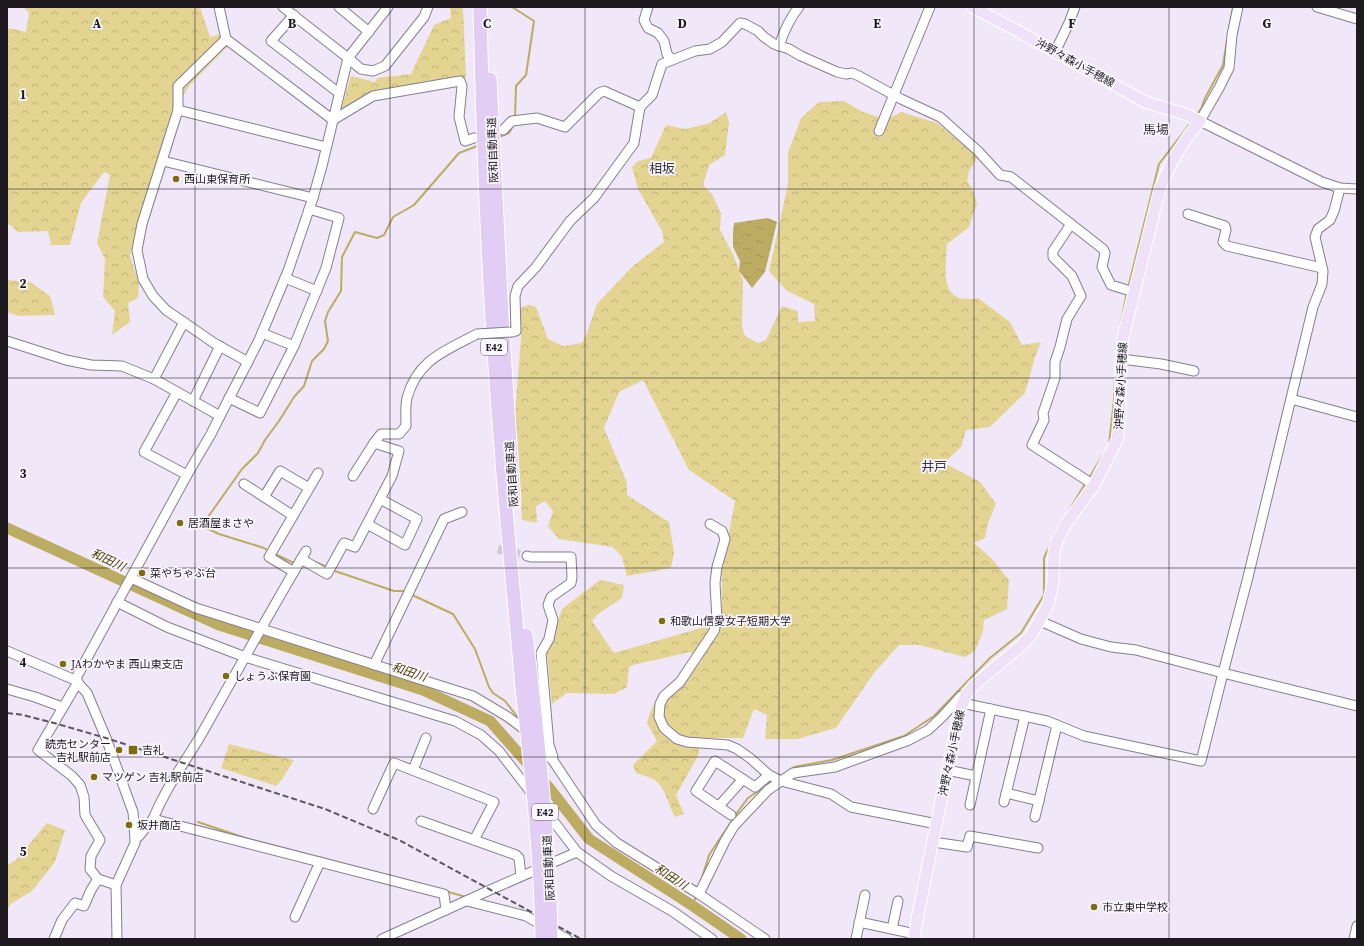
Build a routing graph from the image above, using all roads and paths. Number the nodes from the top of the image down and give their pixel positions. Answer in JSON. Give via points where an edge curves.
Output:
{"nodes":[{"id":1,"x":219,"y":7,"type":"edge"},
{"id":2,"x":284,"y":7,"type":"edge"},
{"id":3,"x":338,"y":7,"type":"edge"},
{"id":4,"x":388,"y":7,"type":"edge"},
{"id":5,"x":428,"y":7,"type":"edge"},
{"id":6,"x":480,"y":7,"type":"edge"},
{"id":7,"x":488,"y":7,"type":"edge"},
{"id":8,"x":648,"y":7,"type":"edge"},
{"id":9,"x":799,"y":7,"type":"edge"},
{"id":10,"x":930,"y":7,"type":"edge"},
{"id":11,"x":972,"y":7,"type":"edge"},
{"id":12,"x":1075,"y":7,"type":"edge"},
{"id":13,"x":1238,"y":7,"type":"edge"},
{"id":14,"x":1317,"y":7,"type":"edge"},
{"id":15,"x":294,"y":15,"type":"junction"},
{"id":16,"x":1357,"y":19,"type":"edge"},
{"id":17,"x":369,"y":32,"type":"junction"},
{"id":18,"x":226,"y":39,"type":"junction"},
{"id":19,"x":779,"y":46,"type":"junction"},
{"id":20,"x":1055,"y":52,"type":"junction"},
{"id":21,"x":348,"y":58,"type":"junction"},
{"id":22,"x":672,"y":60,"type":"junction"},
{"id":23,"x":339,"y":93,"type":"junction"},
{"id":24,"x":893,"y":95,"type":"junction"},
{"id":25,"x":640,"y":107,"type":"junction"},
{"id":26,"x":178,"y":110,"type":"junction"},
{"id":27,"x":333,"y":120,"type":"junction"},
{"id":28,"x":1200,"y":120,"type":"junction"},
{"id":29,"x":504,"y":130,"type":"dead end"},
{"id":30,"x":879,"y":131,"type":"dead end"},
{"id":31,"x":474,"y":138,"type":"dead end"},
{"id":32,"x":326,"y":147,"type":"junction"},
{"id":33,"x":163,"y":161,"type":"junction"},
{"id":34,"x":1340,"y":188,"type":"junction"},
{"id":35,"x":1357,"y":189,"type":"edge"},
{"id":36,"x":313,"y":198,"type":"junction"},
{"id":37,"x":309,"y":209,"type":"junction"},
{"id":38,"x":1188,"y":214,"type":"dead end"},
{"id":39,"x":1071,"y":224,"type":"junction"},
{"id":40,"x":1322,"y":268,"type":"junction"},
{"id":41,"x":285,"y":278,"type":"junction"},
{"id":42,"x":316,"y":290,"type":"junction"},
{"id":43,"x":1134,"y":292,"type":"junction"},
{"id":44,"x":184,"y":322,"type":"junction"},
{"id":45,"x":262,"y":333,"type":"junction"},
{"id":46,"x":7,"y":341,"type":"edge"},
{"id":47,"x":220,"y":346,"type":"junction"},
{"id":48,"x":294,"y":346,"type":"junction"},
{"id":49,"x":1121,"y":359,"type":"junction"},
{"id":50,"x":248,"y":362,"type":"junction"},
{"id":51,"x":1194,"y":371,"type":"dead end"},
{"id":52,"x":154,"y":379,"type":"junction"},
{"id":53,"x":177,"y":392,"type":"junction"},
{"id":54,"x":229,"y":398,"type":"junction"},
{"id":55,"x":1291,"y":399,"type":"junction"},
{"id":56,"x":193,"y":401,"type":"junction"},
{"id":57,"x":220,"y":416,"type":"junction"},
{"id":58,"x":1357,"y":417,"type":"edge"},
{"id":59,"x":374,"y":442,"type":"junction"},
{"id":60,"x":318,"y":473,"type":"dead end"},
{"id":61,"x":187,"y":475,"type":"junction"},
{"id":62,"x":353,"y":476,"type":"dead end"},
{"id":63,"x":244,"y":484,"type":"dead end"},
{"id":64,"x":1094,"y":485,"type":"junction"},
{"id":65,"x":308,"y":488,"type":"junction"},
{"id":66,"x":264,"y":497,"type":"junction"},
{"id":67,"x":380,"y":499,"type":"junction"},
{"id":68,"x":462,"y":512,"type":"dead end"},
{"id":69,"x":292,"y":515,"type":"junction"},
{"id":70,"x":367,"y":524,"type":"junction"},
{"id":71,"x":710,"y":524,"type":"dead end"},
{"id":72,"x":306,"y":551,"type":"dead end"},
{"id":73,"x":527,"y":556,"type":"tunnel mouth"},
{"id":74,"x":301,"y":560,"type":"junction"},
{"id":75,"x":294,"y":572,"type":"junction"},
{"id":76,"x":130,"y":579,"type":"junction"},
{"id":77,"x":116,"y":602,"type":"junction"},
{"id":78,"x":1040,"y":621,"type":"junction"},
{"id":79,"x":260,"y":630,"type":"junction"},
{"id":80,"x":7,"y":651,"type":"edge"},
{"id":81,"x":246,"y":655,"type":"junction"},
{"id":82,"x":374,"y":665,"type":"junction"},
{"id":83,"x":1223,"y":673,"type":"junction"},
{"id":84,"x":77,"y":681,"type":"junction"},
{"id":85,"x":527,"y":686,"type":"junction"},
{"id":86,"x":7,"y":689,"type":"edge"},
{"id":87,"x":964,"y":699,"type":"junction"},
{"id":88,"x":1357,"y":706,"type":"edge"},
{"id":89,"x":62,"y":707,"type":"junction"},
{"id":90,"x":991,"y":709,"type":"junction"},
{"id":91,"x":1025,"y":716,"type":"junction"},
{"id":92,"x":1057,"y":725,"type":"junction"},
{"id":93,"x":426,"y":738,"type":"dead end"},
{"id":94,"x":554,"y":762,"type":"junction"},
{"id":95,"x":413,"y":770,"type":"junction"},
{"id":96,"x":947,"y":770,"type":"junction"},
{"id":97,"x":769,"y":776,"type":"junction"},
{"id":98,"x":976,"y":776,"type":"junction"},
{"id":99,"x":743,"y":779,"type":"junction"},
{"id":100,"x":782,"y":781,"type":"junction"},
{"id":101,"x":1039,"y":801,"type":"junction"},
{"id":102,"x":970,"y":805,"type":"dead end"},
{"id":103,"x":719,"y":806,"type":"junction"},
{"id":104,"x":374,"y":809,"type":"dead end"},
{"id":105,"x":731,"y":815,"type":"dead end"},
{"id":106,"x":1035,"y":818,"type":"dead end"},
{"id":107,"x":153,"y":819,"type":"junction"},
{"id":108,"x":422,"y":821,"type":"dead end"},
{"id":109,"x":937,"y":824,"type":"junction"},
{"id":110,"x":135,"y":839,"type":"junction"},
{"id":111,"x":474,"y":840,"type":"junction"},
{"id":112,"x":933,"y":842,"type":"junction"},
{"id":113,"x":1038,"y":848,"type":"dead end"},
{"id":114,"x":577,"y":852,"type":"junction"},
{"id":115,"x":320,"y":862,"type":"junction"},
{"id":116,"x":521,"y":876,"type":"junction"},
{"id":117,"x":98,"y":879,"type":"junction"},
{"id":118,"x":116,"y":885,"type":"junction"},
{"id":119,"x":699,"y":894,"type":"junction"},
{"id":120,"x":865,"y":895,"type":"dead end"},
{"id":121,"x":467,"y":901,"type":"junction"},
{"id":122,"x":898,"y":901,"type":"dead end"},
{"id":123,"x":446,"y":910,"type":"junction"},
{"id":124,"x":296,"y":917,"type":"dead end"},
{"id":125,"x":859,"y":922,"type":"junction"},
{"id":126,"x":1357,"y":926,"type":"edge"},
{"id":127,"x":892,"y":929,"type":"junction"},
{"id":128,"x":914,"y":936,"type":"edge"},
{"id":129,"x":54,"y":939,"type":"edge"},
{"id":130,"x":117,"y":939,"type":"edge"},
{"id":131,"x":382,"y":939,"type":"edge"},
{"id":132,"x":542,"y":939,"type":"edge"},
{"id":133,"x":551,"y":939,"type":"edge"},
{"id":134,"x":567,"y":939,"type":"edge"},
{"id":135,"x":712,"y":939,"type":"edge"},
{"id":136,"x":765,"y":939,"type":"edge"},
{"id":137,"x":856,"y":939,"type":"edge"},
{"id":138,"x":1354,"y":939,"type":"edge"}],
"edges":[{"from":1,"to":18,"type":"street"},
{"from":2,"to":15,"type":"street"},
{"from":3,"to":17,"type":"street"},
{"from":4,"to":17,"type":"street"},
{"from":5,"to":21,"type":"street","via":[[424,17],[385,66],[373,72],[361,69]]},
{"from":6,"to":85,"type":"highway","name":"阪和自動車道","number":"E42","via":[[483,133],[500,447]]},
{"from":7,"to":85,"type":"highway","name":"阪和自動車道","number":"E42","via":[[502,329]]},
{"from":8,"to":22,"type":"street","via":[[644,20],[648,28],[658,33],[664,41],[667,54]]},
{"from":9,"to":19,"type":"street","via":[[785,27]]},
{"from":10,"to":24,"type":"street"},
{"from":11,"to":20,"type":"main road","name":"沖野々森小手穂線"},
{"from":12,"to":20,"type":"street"},
{"from":13,"to":28,"type":"street","via":[[1229,68]]},
{"from":14,"to":16,"type":"street"},
{"from":15,"to":21,"type":"street"},
{"from":15,"to":23,"type":"street","via":[[271,41]]},
{"from":17,"to":21,"type":"street"},
{"from":18,"to":26,"type":"street","via":[[178,86]]},
{"from":18,"to":27,"type":"street"},
{"from":19,"to":22,"type":"street","via":[[758,30],[740,23],[722,42],[710,49],[695,51]]},
{"from":19,"to":24,"type":"street","via":[[789,48],[836,72],[859,76]]},
{"from":20,"to":28,"type":"main road","name":"沖野々森小手穂線","via":[[1145,102]]},
{"from":21,"to":23,"type":"street"},
{"from":22,"to":25,"type":"street","via":[[662,64],[652,95]]},
{"from":23,"to":27,"type":"street"},
{"from":24,"to":30,"type":"street"},
{"from":24,"to":39,"type":"street","via":[[940,117],[1000,175],[1011,177]]},
{"from":25,"to":29,"type":"street","via":[[604,91],[565,127],[537,118],[512,121]]},
{"from":25,"to":59,"type":"street","bridge":true,"via":[[634,143],[594,198],[570,221],[518,286],[515,296],[516,331],[477,334],[431,359],[417,374],[406,399],[406,426],[399,434],[381,434]]},
{"from":26,"to":32,"type":"street"},
{"from":26,"to":33,"type":"street"},
{"from":27,"to":31,"type":"street","via":[[373,96],[460,81],[462,86],[459,117],[465,141]]},
{"from":27,"to":32,"type":"street"},
{"from":28,"to":34,"type":"street","via":[[1322,182]]},
{"from":28,"to":43,"type":"main road","name":"沖野々森小手穂線","via":[[1169,166],[1160,188]]},
{"from":32,"to":36,"type":"street"},
{"from":33,"to":36,"type":"street"},
{"from":33,"to":44,"type":"street","via":[[142,224],[137,250],[143,279],[153,296],[166,310]]},
{"from":34,"to":35,"type":"street"},
{"from":34,"to":40,"type":"street","via":[[1330,220],[1318,229],[1316,237]]},
{"from":36,"to":37,"type":"street"},
{"from":37,"to":41,"type":"street"},
{"from":37,"to":42,"type":"street","via":[[339,218],[326,268]]},
{"from":38,"to":40,"type":"street","via":[[1225,226],[1223,242],[1227,246]]},
{"from":39,"to":43,"type":"street","via":[[1103,249],[1105,253],[1102,267],[1111,285]]},
{"from":39,"to":64,"type":"street","via":[[1053,251],[1053,257],[1072,276],[1081,296],[1067,319],[1055,362],[1055,378],[1043,413],[1044,420],[1032,445]]},
{"from":40,"to":55,"type":"street","via":[[1322,284],[1313,307]]},
{"from":41,"to":42,"type":"street"},
{"from":41,"to":45,"type":"street"},
{"from":42,"to":48,"type":"street"},
{"from":43,"to":49,"type":"main road","name":"沖野々森小手穂線","via":[[1123,337]]},
{"from":44,"to":47,"type":"street"},
{"from":44,"to":52,"type":"street"},
{"from":45,"to":48,"type":"street"},
{"from":45,"to":50,"type":"street"},
{"from":46,"to":52,"type":"street","via":[[66,360],[91,365],[122,366]]},
{"from":47,"to":50,"type":"street"},
{"from":47,"to":56,"type":"street"},
{"from":48,"to":54,"type":"street","via":[[260,413]]},
{"from":49,"to":51,"type":"street"},
{"from":49,"to":64,"type":"main road","name":"沖野々森小手穂線","via":[[1120,421],[1117,440]]},
{"from":50,"to":54,"type":"street"},
{"from":52,"to":53,"type":"street"},
{"from":53,"to":56,"type":"street"},
{"from":53,"to":61,"type":"street","via":[[144,452]]},
{"from":54,"to":57,"type":"street"},
{"from":55,"to":58,"type":"street"},
{"from":55,"to":83,"type":"street"},
{"from":56,"to":57,"type":"street"},
{"from":57,"to":61,"type":"street"},
{"from":59,"to":62,"type":"street"},
{"from":59,"to":67,"type":"street","via":[[399,451],[392,476]]},
{"from":60,"to":65,"type":"street"},
{"from":61,"to":76,"type":"street"},
{"from":63,"to":66,"type":"street"},
{"from":64,"to":78,"type":"main road","name":"沖野々森小手穂線","via":[[1066,524],[1054,550],[1051,595]]},
{"from":65,"to":66,"type":"street","via":[[280,471]]},
{"from":65,"to":69,"type":"street"},
{"from":66,"to":69,"type":"street"},
{"from":67,"to":70,"type":"street"},
{"from":67,"to":70,"type":"street","via":[[417,519],[405,545]]},
{"from":68,"to":82,"type":"street","via":[[444,519]]},
{"from":69,"to":75,"type":"street","via":[[269,557]]},
{"from":70,"to":74,"type":"street","via":[[355,547],[344,543],[327,574]]},
{"from":71,"to":97,"type":"street","via":[[722,531],[725,539],[715,583],[717,620],[714,631],[680,682],[664,696],[660,704],[659,717],[664,728],[677,739],[728,745],[750,758]]},
{"from":72,"to":74,"type":"street"},
{"from":73,"to":94,"type":"street","via":[[571,557],[570,583],[551,597],[548,605],[553,620],[549,638],[541,653],[549,745]]},
{"from":74,"to":75,"type":"street"},
{"from":75,"to":79,"type":"street"},
{"from":76,"to":77,"type":"street"},
{"from":76,"to":79,"type":"street","via":[[196,608]]},
{"from":77,"to":81,"type":"street","via":[[167,627]]},
{"from":77,"to":84,"type":"street"},
{"from":78,"to":83,"type":"street","via":[[1081,639],[1136,650]]},
{"from":78,"to":87,"type":"main road","name":"沖野々森小手穂線","via":[[1022,645],[973,686]]},
{"from":79,"to":81,"type":"street"},
{"from":79,"to":82,"type":"street"},
{"from":80,"to":84,"type":"street"},
{"from":81,"to":107,"type":"street","via":[[161,800]]},
{"from":81,"to":114,"type":"street","via":[[455,722],[481,735],[518,775]]},
{"from":82,"to":94,"type":"street","via":[[474,696],[508,717],[534,738]]},
{"from":83,"to":88,"type":"street"},
{"from":83,"to":92,"type":"street","via":[[1202,761],[1084,736]]},
{"from":84,"to":89,"type":"street"},
{"from":84,"to":110,"type":"street","via":[[87,693],[106,738],[133,812]]},
{"from":85,"to":132,"type":"highway","name":"阪和自動車道","number":"E42","bridge":true},
{"from":85,"to":133,"type":"highway","name":"阪和自動車道","number":"E42","bridge":true,"via":[[545,805]]},
{"from":86,"to":89,"type":"street"},
{"from":87,"to":90,"type":"street"},
{"from":87,"to":96,"type":"main road","name":"沖野々森小手穂線"},
{"from":87,"to":100,"type":"street","via":[[961,696],[928,730],[909,740],[835,767],[793,773]]},
{"from":89,"to":117,"type":"street","via":[[38,750],[80,785],[85,815],[100,840],[91,856],[90,869]]},
{"from":90,"to":91,"type":"street"},
{"from":90,"to":98,"type":"street"},
{"from":91,"to":92,"type":"street"},
{"from":91,"to":101,"type":"street","via":[[1005,798]]},
{"from":92,"to":101,"type":"street"},
{"from":93,"to":95,"type":"street"},
{"from":94,"to":119,"type":"street","via":[[596,825],[617,843]]},
{"from":95,"to":104,"type":"street","via":[[394,763]]},
{"from":95,"to":111,"type":"street","via":[[494,802]]},
{"from":96,"to":98,"type":"street"},
{"from":96,"to":109,"type":"main road","name":"沖野々森小手穂線"},
{"from":97,"to":99,"type":"street","via":[[755,787]]},
{"from":97,"to":100,"type":"street"},
{"from":98,"to":102,"type":"street"},
{"from":99,"to":103,"type":"street"},
{"from":99,"to":103,"type":"street","via":[[715,761],[696,791]]},
{"from":100,"to":109,"type":"street","via":[[831,794],[851,807]]},
{"from":100,"to":119,"type":"street","via":[[768,790],[734,826]]},
{"from":101,"to":106,"type":"street"},
{"from":103,"to":105,"type":"street"},
{"from":107,"to":110,"type":"street"},
{"from":107,"to":115,"type":"street"},
{"from":108,"to":111,"type":"street"},
{"from":109,"to":112,"type":"main road","name":"沖野々森小手穂線"},
{"from":110,"to":118,"type":"street"},
{"from":111,"to":116,"type":"street","via":[[516,855],[519,858]]},
{"from":112,"to":113,"type":"street","via":[[967,847],[970,836]]},
{"from":112,"to":128,"type":"main road","name":"沖野々森小手穂線"},
{"from":114,"to":116,"type":"street"},
{"from":114,"to":135,"type":"street"},
{"from":115,"to":123,"type":"street","via":[[444,894]]},
{"from":115,"to":124,"type":"street"},
{"from":116,"to":121,"type":"street"},
{"from":117,"to":118,"type":"street"},
{"from":117,"to":129,"type":"street","via":[[84,906],[75,903],[62,920]]},
{"from":118,"to":130,"type":"street"},
{"from":119,"to":136,"type":"street"},
{"from":120,"to":125,"type":"street"},
{"from":121,"to":123,"type":"street"},
{"from":121,"to":134,"type":"street","via":[[526,916]]},
{"from":122,"to":127,"type":"street"},
{"from":123,"to":131,"type":"street"},
{"from":125,"to":127,"type":"street"},
{"from":125,"to":137,"type":"street"},
{"from":126,"to":138,"type":"street"},
{"from":127,"to":128,"type":"street"}]}
